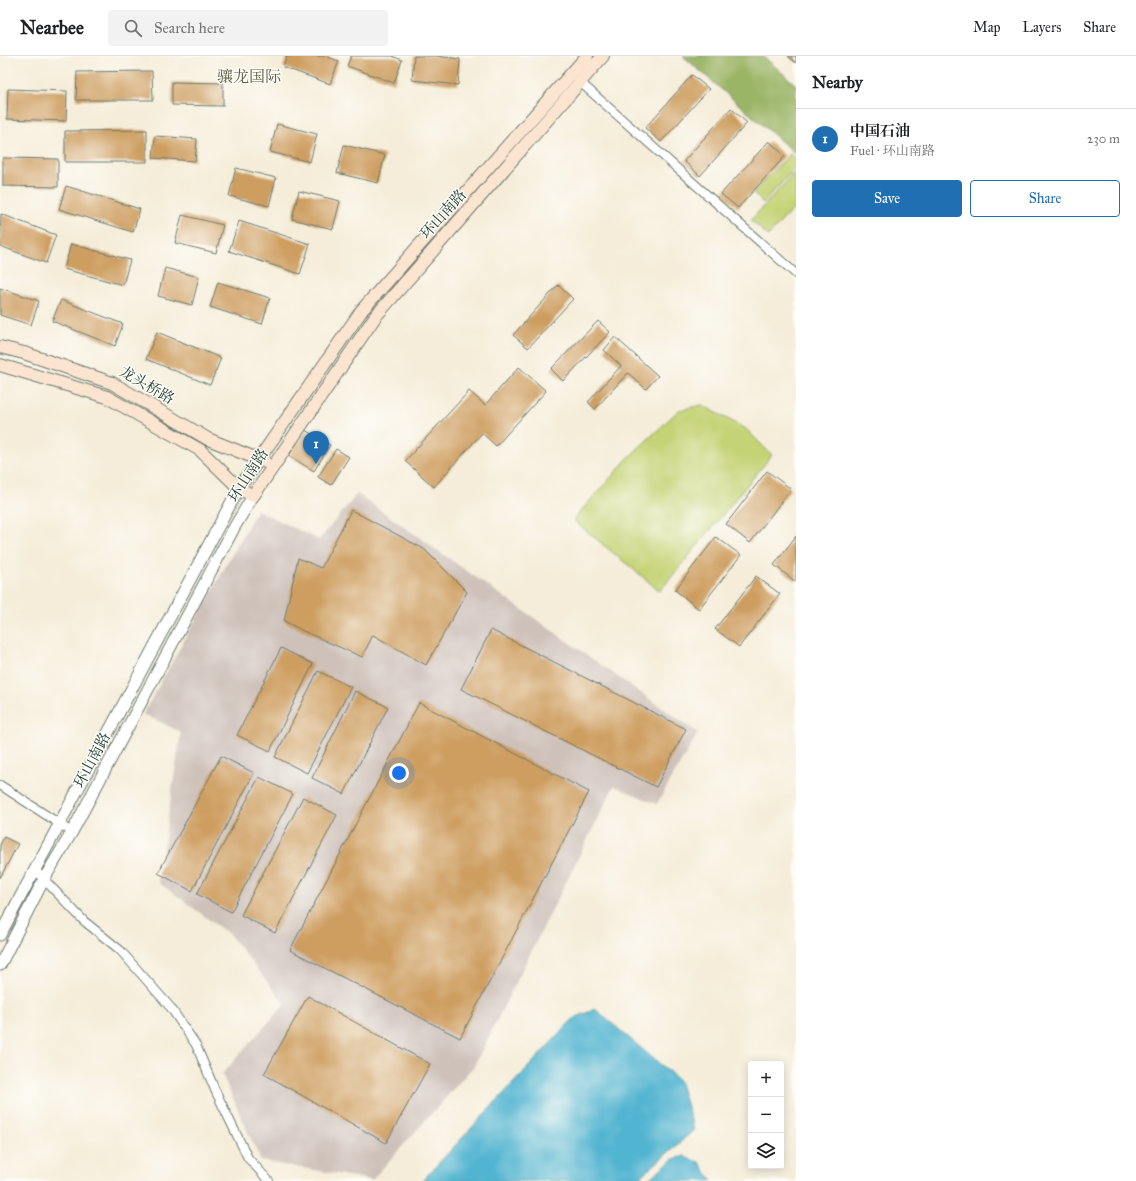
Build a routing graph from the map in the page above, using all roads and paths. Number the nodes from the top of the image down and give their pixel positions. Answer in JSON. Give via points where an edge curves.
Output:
{"nodes":[{"id":1,"x":587,"y":56,"type":"edge"},
{"id":2,"x":603,"y":56,"type":"edge"},
{"id":3,"x":580,"y":82,"type":"junction"},
{"id":4,"x":796,"y":274,"type":"edge"},
{"id":5,"x":0,"y":347,"type":"edge"},
{"id":6,"x":0,"y":364,"type":"edge"},
{"id":7,"x":259,"y":459,"type":"junction"},
{"id":8,"x":273,"y":466,"type":"junction"},
{"id":9,"x":239,"y":488,"type":"junction"},
{"id":10,"x":253,"y":496,"type":"junction"},
{"id":11,"x":0,"y":785,"type":"edge"},
{"id":12,"x":60,"y":824,"type":"junction"},
{"id":13,"x":72,"y":832,"type":"junction"},
{"id":14,"x":35,"y":870,"type":"junction"},
{"id":15,"x":44,"y":879,"type":"junction"},
{"id":16,"x":0,"y":935,"type":"edge"},
{"id":17,"x":0,"y":965,"type":"edge"},
{"id":18,"x":269,"y":1181,"type":"edge"}],
"edges":[{"from":1,"to":7,"type":"main road","name":"环山南路","via":[[362,310]]},
{"from":2,"to":3,"type":"main road","name":"环山南路"},
{"from":3,"to":4,"type":"street"},
{"from":3,"to":8,"type":"main road","name":"环山南路","via":[[374,317]]},
{"from":5,"to":7,"type":"main road","name":"龙头桥路","via":[[112,383],[208,439]]},
{"from":6,"to":9,"type":"main road","name":"龙头桥路","via":[[107,397],[200,450]]},
{"from":7,"to":8,"type":"main road","name":"龙头桥路"},
{"from":7,"to":9,"type":"main road","name":"环山南路"},
{"from":8,"to":10,"type":"main road","name":"环山南路"},
{"from":9,"to":10,"type":"main road","name":"龙头桥路"},
{"from":9,"to":12,"type":"street","name":"环山南路"},
{"from":10,"to":13,"type":"street","name":"环山南路"},
{"from":11,"to":12,"type":"street"},
{"from":12,"to":13,"type":"street"},
{"from":12,"to":14,"type":"street","name":"环山南路"},
{"from":13,"to":15,"type":"street","name":"环山南路"},
{"from":14,"to":15,"type":"street"},
{"from":14,"to":16,"type":"street","name":"环山南路"},
{"from":15,"to":17,"type":"street","name":"环山南路"},
{"from":15,"to":18,"type":"street","via":[[84,921],[120,950],[171,1008],[196,1045],[248,1158]]}]}
